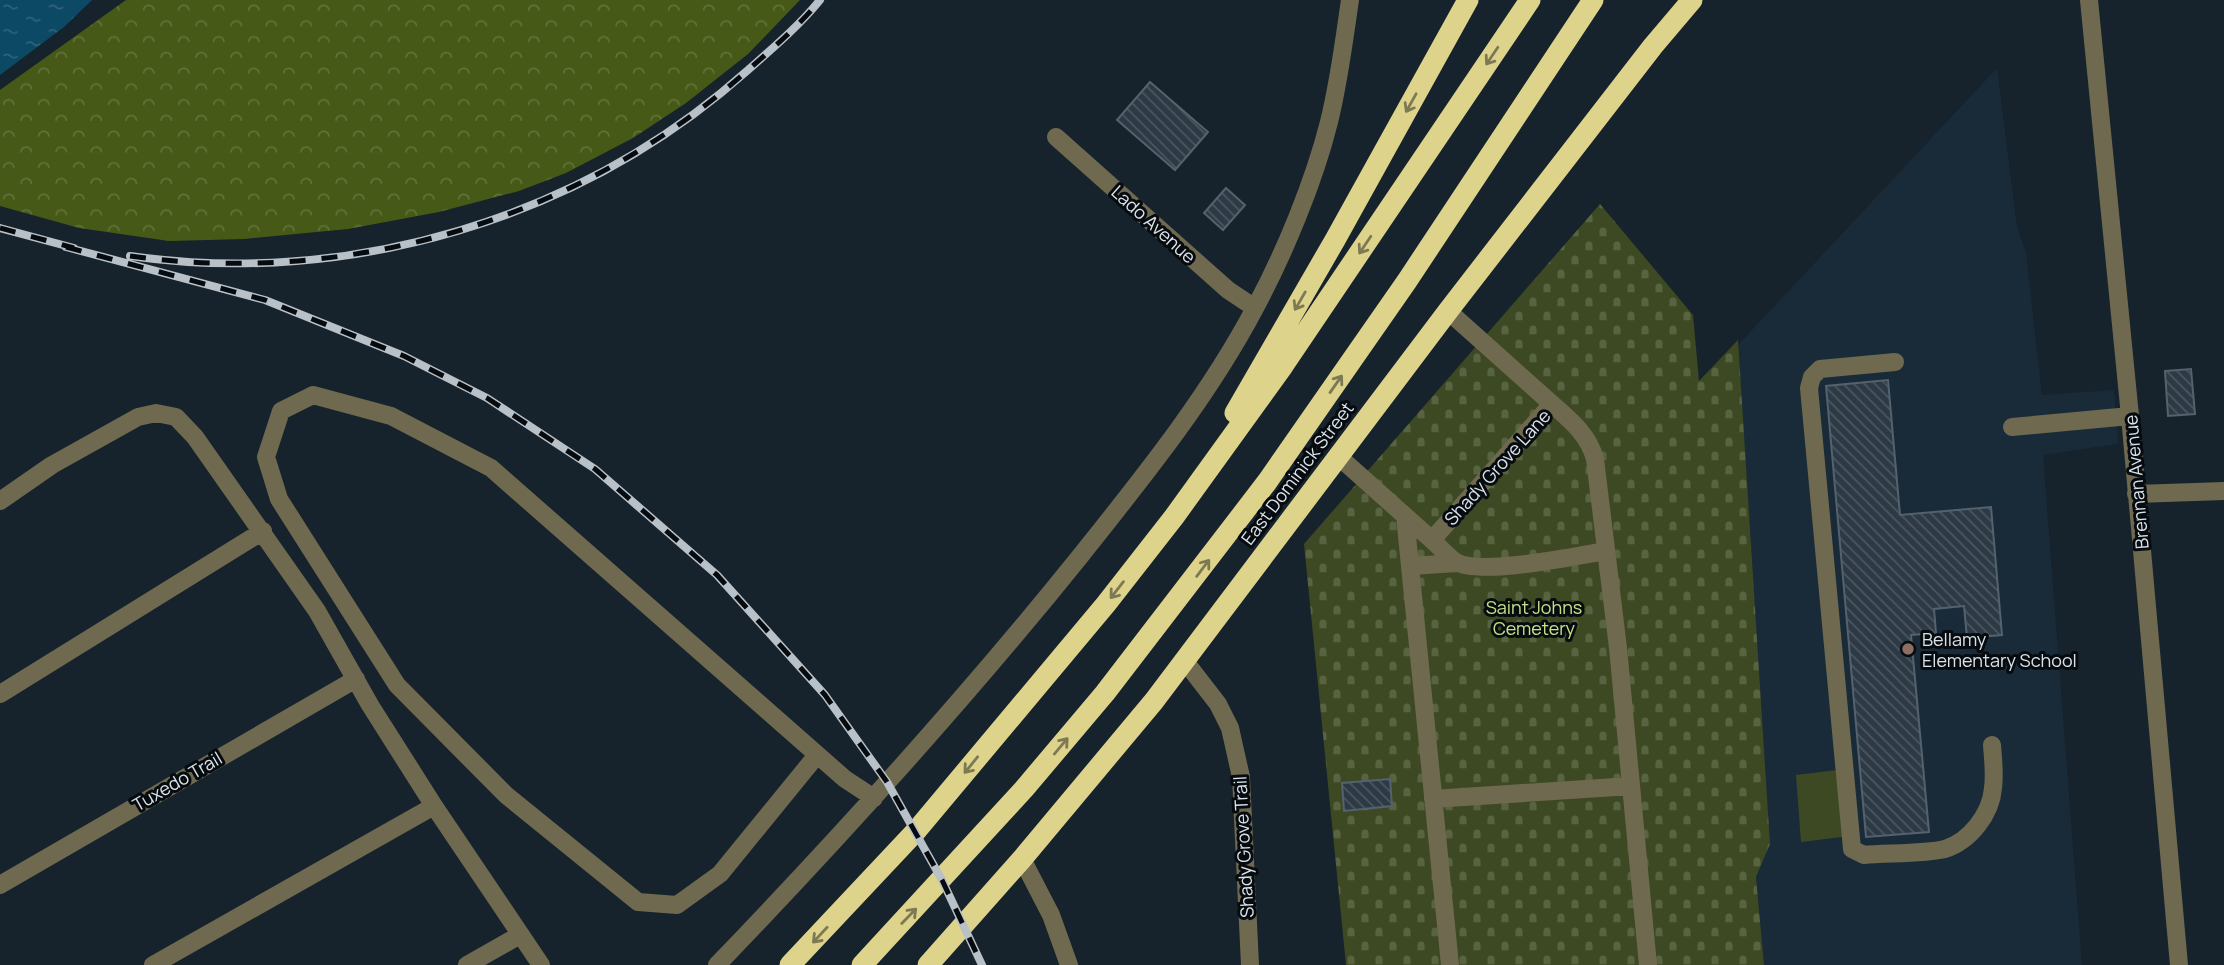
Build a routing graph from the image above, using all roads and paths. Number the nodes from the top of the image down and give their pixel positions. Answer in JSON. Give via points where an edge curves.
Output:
{"nodes":[{"id":1,"x":1350,"y":0,"type":"edge"},
{"id":2,"x":1468,"y":0,"type":"edge"},
{"id":3,"x":1530,"y":0,"type":"edge"},
{"id":4,"x":1593,"y":0,"type":"edge"},
{"id":5,"x":1692,"y":0,"type":"edge"},
{"id":6,"x":2089,"y":0,"type":"edge"},
{"id":7,"x":1056,"y":137,"type":"dead end"},
{"id":8,"x":1255,"y":308,"type":"junction"},
{"id":9,"x":1448,"y":311,"type":"junction"},
{"id":10,"x":1895,"y":362,"type":"dead end"},
{"id":11,"x":1552,"y":404,"type":"junction"},
{"id":12,"x":2130,"y":416,"type":"junction"},
{"id":13,"x":2012,"y":427,"type":"dead end"},
{"id":14,"x":1338,"y":456,"type":"junction"},
{"id":15,"x":2224,"y":491,"type":"edge"},
{"id":16,"x":2136,"y":494,"type":"junction"},
{"id":17,"x":0,"y":501,"type":"edge"},
{"id":18,"x":1405,"y":516,"type":"junction"},
{"id":19,"x":1174,"y":517,"type":"junction"},
{"id":20,"x":262,"y":531,"type":"junction"},
{"id":21,"x":1432,"y":540,"type":"junction"},
{"id":22,"x":1606,"y":551,"type":"junction"},
{"id":23,"x":1457,"y":563,"type":"junction"},
{"id":24,"x":1410,"y":566,"type":"junction"},
{"id":25,"x":1184,"y":660,"type":"junction"},
{"id":26,"x":356,"y":679,"type":"junction"},
{"id":27,"x":0,"y":694,"type":"edge"},
{"id":28,"x":1992,"y":745,"type":"dead end"},
{"id":29,"x":817,"y":755,"type":"junction"},
{"id":30,"x":1631,"y":786,"type":"junction"},
{"id":31,"x":874,"y":798,"type":"junction"},
{"id":32,"x":1433,"y":799,"type":"junction"},
{"id":33,"x":434,"y":806,"type":"junction"},
{"id":34,"x":1022,"y":859,"type":"junction"},
{"id":35,"x":0,"y":885,"type":"edge"},
{"id":36,"x":520,"y":935,"type":"junction"},
{"id":37,"x":153,"y":965,"type":"edge"},
{"id":38,"x":467,"y":965,"type":"edge"},
{"id":39,"x":541,"y":965,"type":"edge"},
{"id":40,"x":717,"y":965,"type":"edge"},
{"id":41,"x":790,"y":965,"type":"edge"},
{"id":42,"x":862,"y":965,"type":"edge"},
{"id":43,"x":928,"y":965,"type":"edge"},
{"id":44,"x":1069,"y":965,"type":"edge"},
{"id":45,"x":1250,"y":965,"type":"edge"},
{"id":46,"x":1450,"y":965,"type":"edge"},
{"id":47,"x":1648,"y":965,"type":"edge"},
{"id":48,"x":2179,"y":965,"type":"edge"}],
"edges":[{"from":1,"to":8,"type":"street","via":[[1325,136],[1288,237]]},
{"from":2,"to":19,"type":"highway","one_way":true},
{"from":3,"to":19,"type":"highway","one_way":true,"via":[[1283,366]]},
{"from":42,"to":4,"type":"highway","one_way":true,"via":[[1024,789],[1163,621],[1251,504],[1406,281]]},
{"from":5,"to":9,"type":"highway","name":"East Dominick Street"},
{"from":6,"to":12,"type":"street","name":"Brennan Avenue"},
{"from":7,"to":8,"type":"street","name":"Lado Avenue","via":[[1228,290]]},
{"from":8,"to":31,"type":"street","via":[[1212,381],[1148,471],[1017,635]]},
{"from":9,"to":11,"type":"street","name":"Shady Grove Lane"},
{"from":9,"to":14,"type":"highway","name":"East Dominick Street"},
{"from":10,"to":28,"type":"street","via":[[1820,369],[1810,388],[1853,849],[1864,855],[1944,849],[1960,842],[1987,811],[1993,789]]},
{"from":11,"to":21,"type":"street","name":"Shady Grove Lane"},
{"from":11,"to":22,"type":"street","via":[[1591,447]]},
{"from":12,"to":13,"type":"street"},
{"from":12,"to":16,"type":"street","name":"Brennan Avenue"},
{"from":14,"to":18,"type":"street","name":"Shady Grove Lane"},
{"from":14,"to":25,"type":"highway","name":"East Dominick Street"},
{"from":15,"to":16,"type":"street"},
{"from":16,"to":48,"type":"street","name":"Brennan Avenue"},
{"from":17,"to":20,"type":"street","via":[[52,465],[138,417],[156,413],[176,417],[195,437]]},
{"from":18,"to":21,"type":"street","name":"Shady Grove Lane"},
{"from":18,"to":24,"type":"street"},
{"from":19,"to":41,"type":"highway","one_way":true,"via":[[916,831]]},
{"from":20,"to":26,"type":"street","via":[[317,611]]},
{"from":20,"to":27,"type":"street"},
{"from":21,"to":23,"type":"street"},
{"from":22,"to":23,"type":"street","via":[[1513,566]]},
{"from":22,"to":30,"type":"street"},
{"from":23,"to":24,"type":"street"},
{"from":24,"to":32,"type":"street"},
{"from":25,"to":34,"type":"highway","name":"East Dominick Street"},
{"from":25,"to":45,"type":"street","name":"Shady Grove Trail","via":[[1218,704],[1230,728],[1241,777]]},
{"from":26,"to":33,"type":"street"},
{"from":26,"to":35,"type":"street","name":"Tuxedo Trail"},
{"from":29,"to":29,"type":"street","via":[[491,468],[391,415],[313,395],[281,411],[266,457],[279,499],[397,685],[506,795],[638,902],[677,905],[720,874]]},
{"from":29,"to":31,"type":"street"},
{"from":30,"to":32,"type":"street"},
{"from":30,"to":47,"type":"street"},
{"from":31,"to":40,"type":"street"},
{"from":32,"to":46,"type":"street"},
{"from":33,"to":36,"type":"street"},
{"from":33,"to":37,"type":"street"},
{"from":34,"to":43,"type":"highway","name":"East Dominick Street"},
{"from":34,"to":44,"type":"street","via":[[1051,915]]},
{"from":36,"to":38,"type":"street"},
{"from":36,"to":39,"type":"street"}]}
